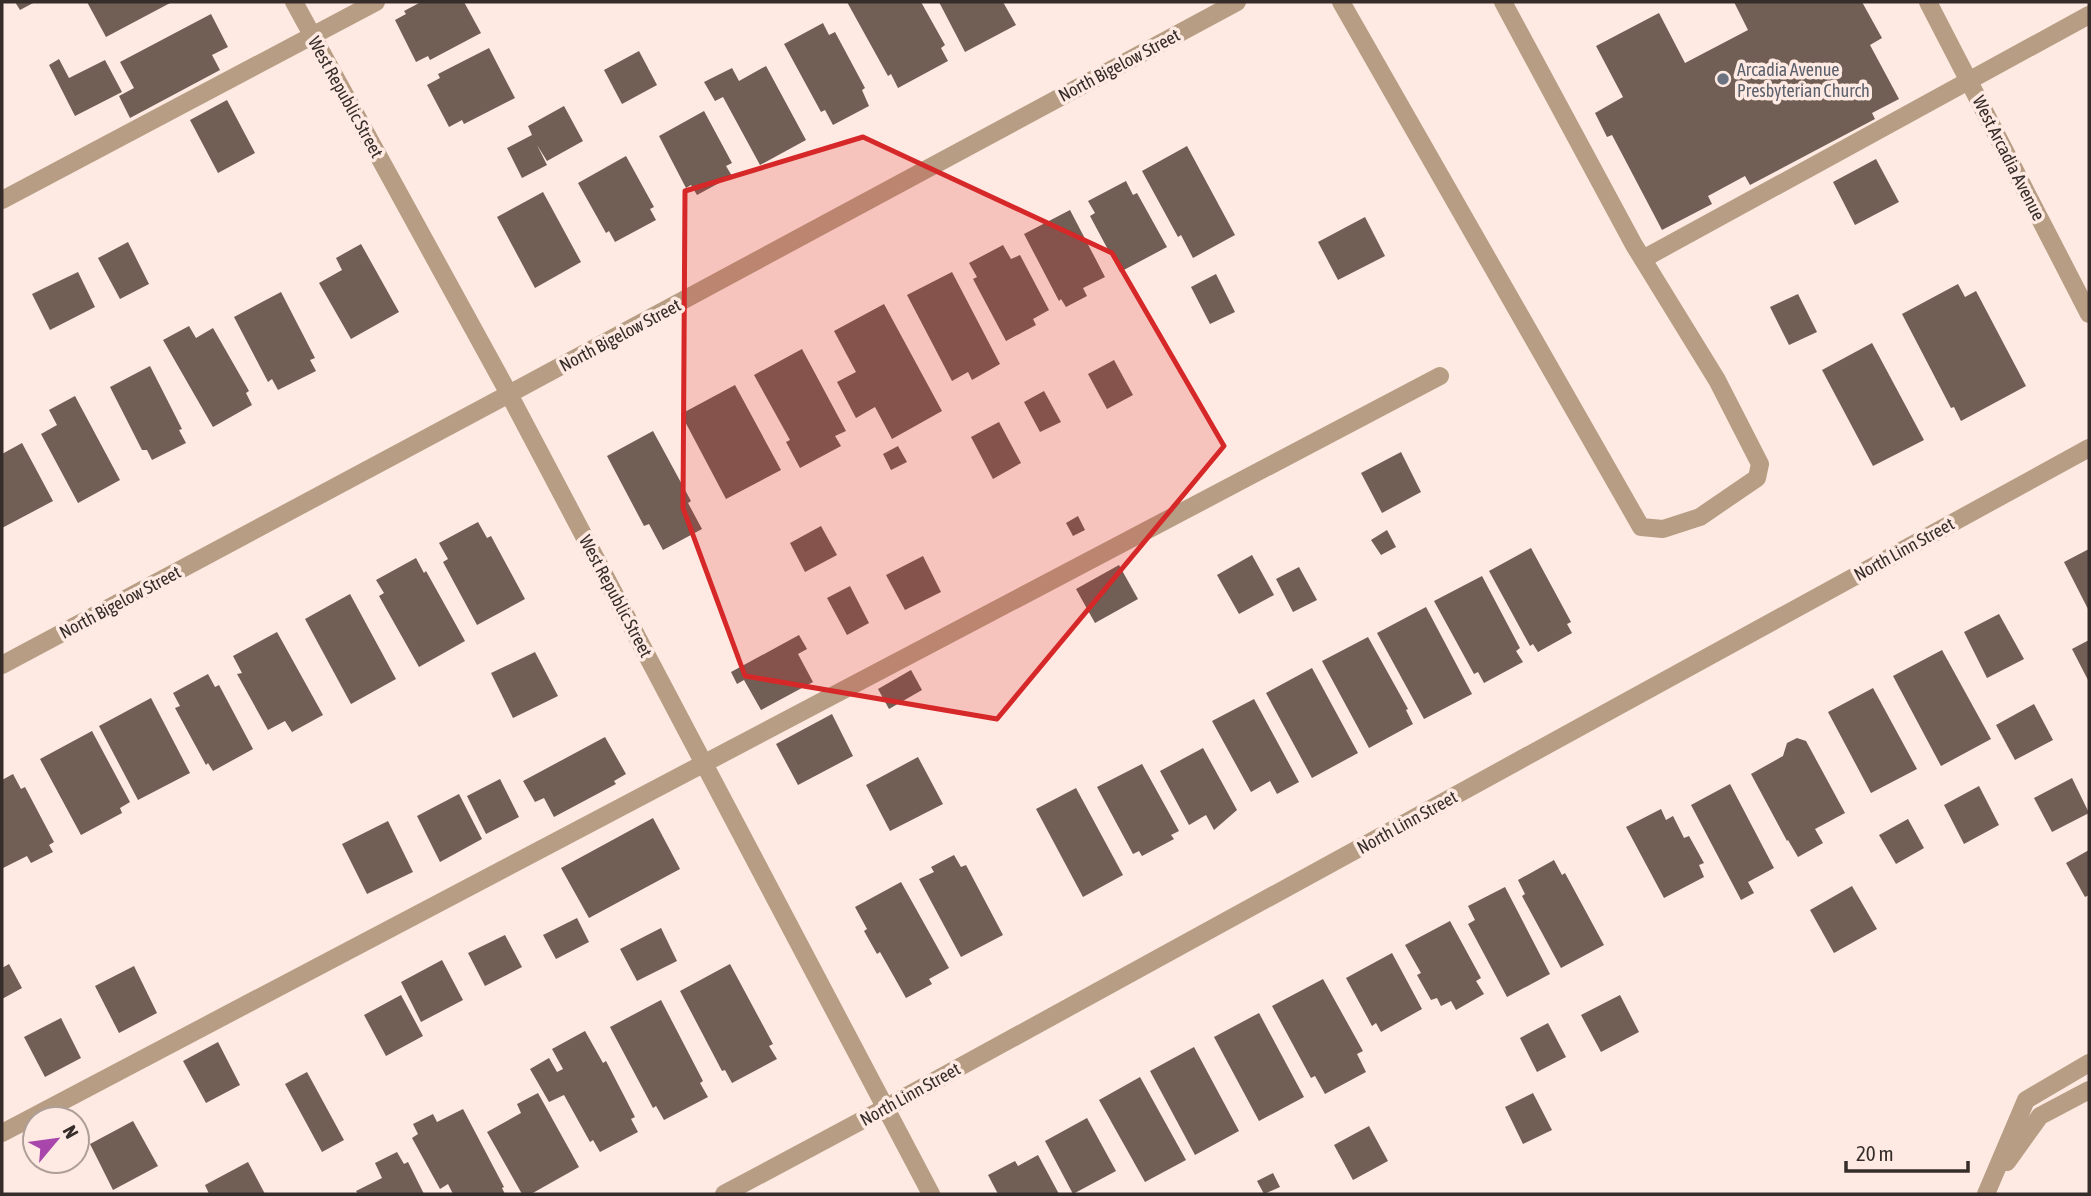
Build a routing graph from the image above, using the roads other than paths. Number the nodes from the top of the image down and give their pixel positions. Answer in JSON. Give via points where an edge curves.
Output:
{"nodes":[{"id":1,"x":294,"y":2,"type":"edge"},
{"id":2,"x":376,"y":2,"type":"edge"},
{"id":3,"x":1237,"y":2,"type":"edge"},
{"id":4,"x":1341,"y":2,"type":"edge"},
{"id":5,"x":1503,"y":2,"type":"edge"},
{"id":6,"x":1928,"y":2,"type":"edge"},
{"id":7,"x":2089,"y":15,"type":"edge"},
{"id":8,"x":312,"y":36,"type":"junction"},
{"id":9,"x":1968,"y":80,"type":"junction"},
{"id":10,"x":2,"y":200,"type":"edge"},
{"id":11,"x":1643,"y":259,"type":"junction"},
{"id":12,"x":2089,"y":314,"type":"edge"},
{"id":13,"x":1440,"y":376,"type":"dead end"},
{"id":14,"x":509,"y":394,"type":"junction"},
{"id":15,"x":2089,"y":448,"type":"edge"},
{"id":16,"x":2,"y":665,"type":"edge"},
{"id":17,"x":703,"y":762,"type":"junction"},
{"id":18,"x":2089,"y":1063,"type":"edge"},
{"id":19,"x":2089,"y":1090,"type":"edge"},
{"id":20,"x":885,"y":1108,"type":"junction"},
{"id":21,"x":2,"y":1133,"type":"edge"},
{"id":22,"x":1988,"y":1190,"type":"edge"},
{"id":23,"x":724,"y":1194,"type":"edge"},
{"id":24,"x":932,"y":1194,"type":"edge"}],
"edges":[{"from":1,"to":8,"type":"street","name":"West Republic Street"},
{"from":2,"to":8,"type":"street"},
{"from":3,"to":14,"type":"street","name":"North Bigelow Street"},
{"from":4,"to":11,"type":"street","via":[[1642,527],[1663,529],[1700,517],[1757,478],[1760,464],[1717,380]]},
{"from":5,"to":11,"type":"street"},
{"from":6,"to":9,"type":"street","name":"West Arcadia Avenue"},
{"from":7,"to":9,"type":"street"},
{"from":8,"to":10,"type":"street"},
{"from":8,"to":14,"type":"street","name":"West Republic Street"},
{"from":9,"to":11,"type":"street"},
{"from":9,"to":12,"type":"street","name":"West Arcadia Avenue"},
{"from":13,"to":17,"type":"street"},
{"from":14,"to":16,"type":"street","name":"North Bigelow Street"},
{"from":14,"to":17,"type":"street","name":"West Republic Street"},
{"from":15,"to":20,"type":"street","name":"North Linn Street"},
{"from":17,"to":20,"type":"street","name":"West Republic Street"},
{"from":17,"to":21,"type":"street"},
{"from":18,"to":22,"type":"street","via":[[2025,1100]]},
{"from":19,"to":22,"type":"street","via":[[2040,1116]]},
{"from":20,"to":23,"type":"street","name":"North Linn Street"},
{"from":20,"to":24,"type":"street","name":"West Republic Street"}]}
